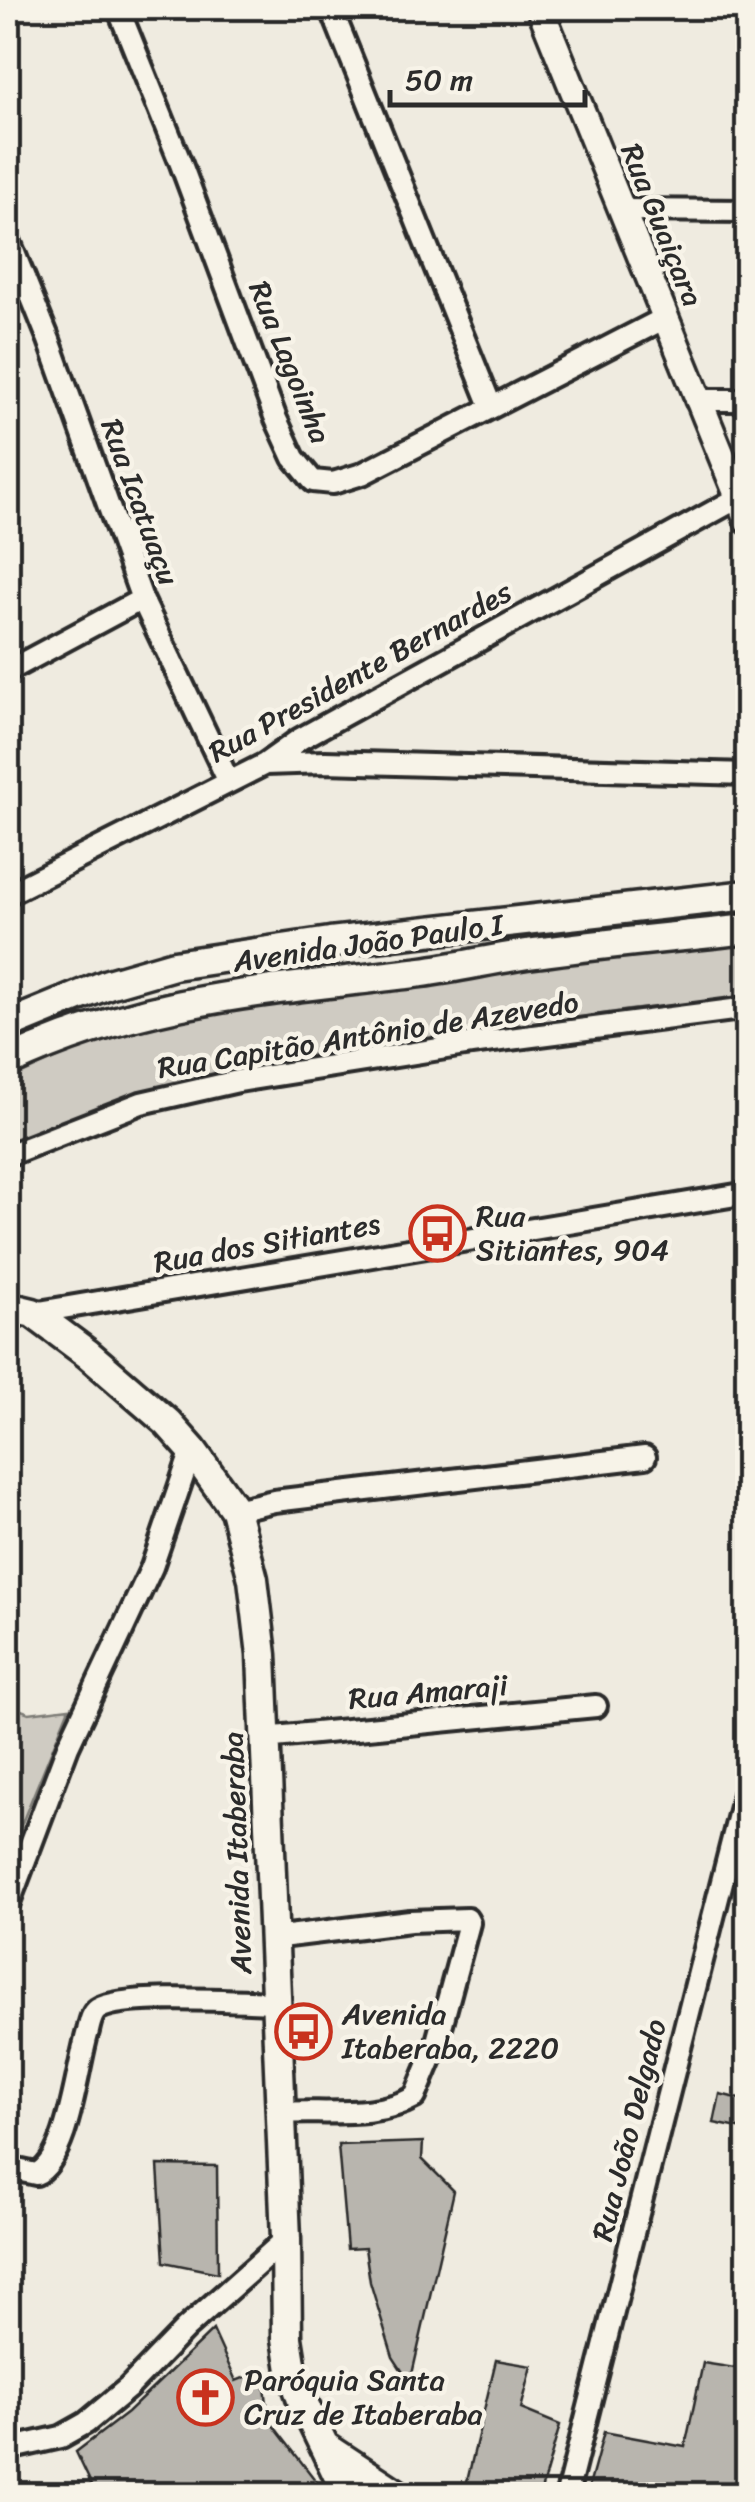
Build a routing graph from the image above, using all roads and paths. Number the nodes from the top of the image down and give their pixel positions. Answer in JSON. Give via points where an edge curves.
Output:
{"nodes":[{"id":1,"x":118,"y":8,"type":"edge"},
{"id":2,"x":331,"y":8,"type":"edge"},
{"id":3,"x":540,"y":8,"type":"edge"},
{"id":4,"x":622,"y":210,"type":"junction"},
{"id":5,"x":748,"y":211,"type":"edge"},
{"id":6,"x":8,"y":238,"type":"edge"},
{"id":7,"x":665,"y":318,"type":"junction"},
{"id":8,"x":696,"y":400,"type":"junction"},
{"id":9,"x":748,"y":400,"type":"edge"},
{"id":10,"x":491,"y":406,"type":"junction"},
{"id":11,"x":743,"y":510,"type":"edge"},
{"id":12,"x":142,"y":599,"type":"junction"},
{"id":13,"x":8,"y":671,"type":"edge"},
{"id":14,"x":265,"y":764,"type":"junction"},
{"id":15,"x":748,"y":774,"type":"edge"},
{"id":16,"x":228,"y":780,"type":"junction"},
{"id":17,"x":8,"y":894,"type":"edge"},
{"id":18,"x":748,"y":895,"type":"edge"},
{"id":19,"x":748,"y":929,"type":"edge"},
{"id":20,"x":748,"y":1008,"type":"edge"},
{"id":21,"x":8,"y":1025,"type":"edge"},
{"id":22,"x":8,"y":1062,"type":"edge"},
{"id":23,"x":8,"y":1155,"type":"edge"},
{"id":24,"x":748,"y":1193,"type":"edge"},
{"id":25,"x":20,"y":1310,"type":"edge"},
{"id":26,"x":192,"y":1450,"type":"junction"},
{"id":27,"x":644,"y":1457,"type":"dead end"},
{"id":28,"x":235,"y":1510,"type":"junction"},
{"id":29,"x":596,"y":1706,"type":"dead end"},
{"id":30,"x":264,"y":1738,"type":"junction"},
{"id":31,"x":748,"y":1778,"type":"edge"},
{"id":32,"x":8,"y":1905,"type":"edge"},
{"id":33,"x":272,"y":1938,"type":"junction"},
{"id":34,"x":275,"y":2002,"type":"junction"},
{"id":35,"x":280,"y":2112,"type":"junction"},
{"id":36,"x":8,"y":2168,"type":"edge"},
{"id":37,"x":286,"y":2239,"type":"junction"},
{"id":38,"x":322,"y":2444,"type":"junction"},
{"id":39,"x":8,"y":2449,"type":"edge"},
{"id":40,"x":347,"y":2494,"type":"edge"},
{"id":41,"x":397,"y":2494,"type":"edge"},
{"id":42,"x":567,"y":2494,"type":"edge"}],
"edges":[{"from":1,"to":10,"type":"street","name":"Rua Lagoinha","via":[[276,419],[304,474],[320,482],[347,480]]},
{"from":2,"to":10,"type":"street"},
{"from":3,"to":4,"type":"street","name":"Rua Guaiçara"},
{"from":4,"to":5,"type":"street"},
{"from":4,"to":7,"type":"street","name":"Rua Guaiçara"},
{"from":6,"to":12,"type":"street","name":"Rua Icatuaçu"},
{"from":7,"to":8,"type":"street","name":"Rua Guaiçara"},
{"from":7,"to":10,"type":"street","name":"Rua Lagoinha"},
{"from":8,"to":9,"type":"street"},
{"from":8,"to":11,"type":"street","name":"Rua Guaiçara"},
{"from":11,"to":14,"type":"street","name":"Rua Presidente Bernardes","via":[[300,739]]},
{"from":12,"to":13,"type":"street"},
{"from":12,"to":16,"type":"street","name":"Rua Icatuaçu"},
{"from":14,"to":15,"type":"street"},
{"from":14,"to":16,"type":"street","name":"Rua Presidente Bernardes"},
{"from":16,"to":17,"type":"street","name":"Rua Presidente Bernardes"},
{"from":18,"to":21,"type":"main road","name":"Avenida João Paulo I","via":[[174,965]]},
{"from":19,"to":22,"type":"main road","name":"Avenida João Paulo I","via":[[179,1003],[118,1018]]},
{"from":20,"to":23,"type":"street","name":"Rua Capitão Antônio de Azevedo","via":[[238,1081],[141,1103]]},
{"from":24,"to":25,"type":"street","name":"Rua dos Sitiantes"},
{"from":25,"to":26,"type":"main road","name":"Avenida Itaberaba","via":[[88,1354]]},
{"from":26,"to":28,"type":"main road","name":"Avenida Itaberaba"},
{"from":26,"to":32,"type":"street","via":[[152,1567],[68,1746]]},
{"from":27,"to":28,"type":"street"},
{"from":28,"to":30,"type":"main road","name":"Avenida Itaberaba","via":[[259,1617]]},
{"from":29,"to":30,"type":"street","name":"Rua Amaraji"},
{"from":30,"to":33,"type":"main road","name":"Avenida Itaberaba"},
{"from":31,"to":42,"type":"street","name":"Rua João Delgado"},
{"from":33,"to":34,"type":"main road","name":"Avenida Itaberaba"},
{"from":33,"to":35,"type":"street","via":[[426,1920],[469,1923],[435,2049],[414,2098],[371,2110]]},
{"from":34,"to":35,"type":"main road","name":"Avenida Itaberaba"},
{"from":34,"to":36,"type":"street","via":[[137,2001],[100,2008],[88,2030],[54,2158],[36,2174]]},
{"from":35,"to":37,"type":"main road","name":"Avenida Itaberaba"},
{"from":37,"to":38,"type":"main road","name":"Avenida Itaberaba","via":[[292,2370]]},
{"from":37,"to":39,"type":"street","via":[[86,2423],[61,2437]]},
{"from":38,"to":40,"type":"main road","name":"Avenida Itaberaba"},
{"from":38,"to":41,"type":"main road"}]}
